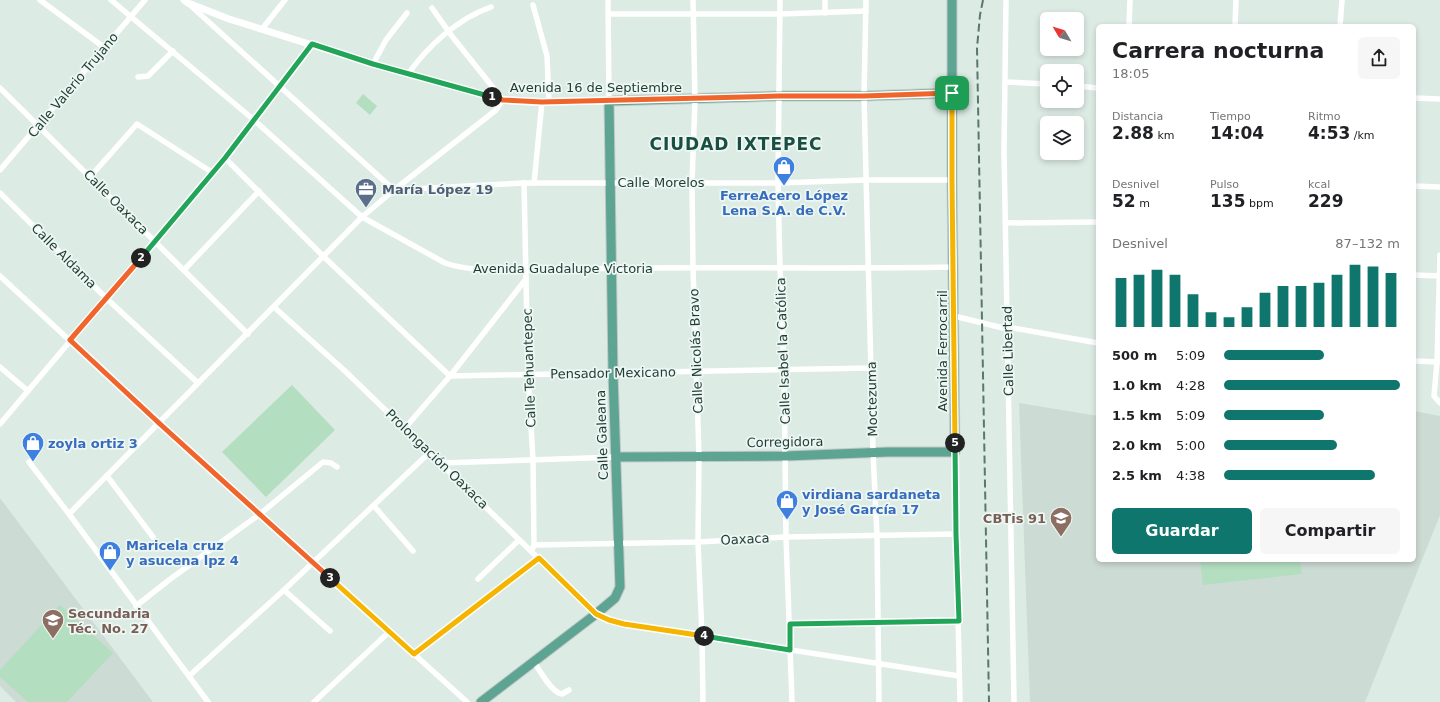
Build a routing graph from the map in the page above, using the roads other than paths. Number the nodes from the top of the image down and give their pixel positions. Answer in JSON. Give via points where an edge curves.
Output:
{"nodes":[{"id":1,"x":40,"y":0,"type":"edge"},
{"id":2,"x":111,"y":0,"type":"edge"},
{"id":3,"x":145,"y":0,"type":"edge"},
{"id":4,"x":285,"y":0,"type":"edge"},
{"id":5,"x":608,"y":0,"type":"edge"},
{"id":6,"x":693,"y":0,"type":"edge"},
{"id":7,"x":780,"y":0,"type":"edge"},
{"id":8,"x":825,"y":0,"type":"edge"},
{"id":9,"x":866,"y":0,"type":"edge"},
{"id":10,"x":952,"y":0,"type":"edge"},
{"id":11,"x":1006,"y":0,"type":"edge"},
{"id":12,"x":1130,"y":0,"type":"edge"},
{"id":13,"x":1236,"y":0,"type":"edge"},
{"id":14,"x":1342,"y":0,"type":"edge"},
{"id":15,"x":186,"y":2,"type":"edge"},
{"id":16,"x":533,"y":5,"type":"dead end"},
{"id":17,"x":491,"y":7,"type":"dead end"},
{"id":18,"x":432,"y":8,"type":"dead end"},
{"id":19,"x":866,"y":11,"type":"junction"},
{"id":20,"x":407,"y":13,"type":"dead end"},
{"id":21,"x":825,"y":13,"type":"junction"},
{"id":22,"x":609,"y":14,"type":"junction"},
{"id":23,"x":693,"y":14,"type":"junction"},
{"id":24,"x":780,"y":14,"type":"junction"},
{"id":25,"x":131,"y":16,"type":"junction"},
{"id":26,"x":1129,"y":24,"type":"edge"},
{"id":27,"x":1235,"y":24,"type":"edge"},
{"id":28,"x":1340,"y":24,"type":"edge"},
{"id":29,"x":262,"y":30,"type":"junction"},
{"id":30,"x":448,"y":31,"type":"junction"},
{"id":31,"x":312,"y":44,"type":"junction"},
{"id":32,"x":105,"y":48,"type":"junction"},
{"id":33,"x":173,"y":51,"type":"junction"},
{"id":34,"x":373,"y":64,"type":"junction"},
{"id":35,"x":408,"y":74,"type":"junction"},
{"id":36,"x":138,"y":78,"type":"dead end"},
{"id":37,"x":1006,"y":82,"type":"junction"},
{"id":38,"x":1040,"y":84,"type":"edge"},
{"id":39,"x":279,"y":87,"type":"junction"},
{"id":40,"x":1084,"y":87,"type":"edge"},
{"id":41,"x":0,"y":88,"type":"edge"},
{"id":42,"x":1096,"y":88,"type":"edge"},
{"id":43,"x":952,"y":93,"type":"junction"},
{"id":44,"x":779,"y":96,"type":"junction"},
{"id":45,"x":864,"y":96,"type":"junction"},
{"id":46,"x":1416,"y":98,"type":"edge"},
{"id":47,"x":695,"y":99,"type":"junction"},
{"id":48,"x":1440,"y":99,"type":"edge"},
{"id":49,"x":503,"y":100,"type":"junction"},
{"id":50,"x":609,"y":101,"type":"junction"},
{"id":51,"x":546,"y":102,"type":"junction"},
{"id":52,"x":254,"y":120,"type":"junction"},
{"id":53,"x":38,"y":126,"type":"junction"},
{"id":54,"x":225,"y":158,"type":"junction"},
{"id":55,"x":0,"y":170,"type":"edge"},
{"id":56,"x":213,"y":173,"type":"junction"},
{"id":57,"x":90,"y":177,"type":"junction"},
{"id":58,"x":866,"y":180,"type":"junction"},
{"id":59,"x":952,"y":180,"type":"junction"},
{"id":60,"x":610,"y":182,"type":"junction"},
{"id":61,"x":692,"y":182,"type":"junction"},
{"id":62,"x":524,"y":183,"type":"junction"},
{"id":63,"x":534,"y":183,"type":"junction"},
{"id":64,"x":778,"y":183,"type":"junction"},
{"id":65,"x":1416,"y":186,"type":"edge"},
{"id":66,"x":1440,"y":187,"type":"edge"},
{"id":67,"x":394,"y":190,"type":"junction"},
{"id":68,"x":259,"y":191,"type":"junction"},
{"id":69,"x":0,"y":193,"type":"edge"},
{"id":70,"x":362,"y":217,"type":"junction"},
{"id":71,"x":1096,"y":222,"type":"edge"},
{"id":72,"x":1006,"y":223,"type":"junction"},
{"id":73,"x":155,"y":241,"type":"junction"},
{"id":74,"x":1440,"y":255,"type":"edge"},
{"id":75,"x":324,"y":257,"type":"junction"},
{"id":76,"x":693,"y":267,"type":"junction"},
{"id":77,"x":954,"y":267,"type":"junction"},
{"id":78,"x":612,"y":268,"type":"junction"},
{"id":79,"x":780,"y":268,"type":"junction"},
{"id":80,"x":869,"y":268,"type":"junction"},
{"id":81,"x":184,"y":270,"type":"junction"},
{"id":82,"x":526,"y":270,"type":"junction"},
{"id":83,"x":1416,"y":275,"type":"edge"},
{"id":84,"x":0,"y":276,"type":"edge"},
{"id":85,"x":1440,"y":276,"type":"edge"},
{"id":86,"x":526,"y":278,"type":"junction"},
{"id":87,"x":106,"y":298,"type":"junction"},
{"id":88,"x":274,"y":307,"type":"junction"},
{"id":89,"x":954,"y":316,"type":"junction"},
{"id":90,"x":1007,"y":327,"type":"junction"},
{"id":91,"x":248,"y":334,"type":"junction"},
{"id":92,"x":70,"y":340,"type":"junction"},
{"id":93,"x":1096,"y":343,"type":"edge"},
{"id":94,"x":1416,"y":361,"type":"edge"},
{"id":95,"x":1438,"y":362,"type":"edge"},
{"id":96,"x":0,"y":367,"type":"edge"},
{"id":97,"x":871,"y":368,"type":"junction"},
{"id":98,"x":784,"y":369,"type":"junction"},
{"id":99,"x":697,"y":372,"type":"junction"},
{"id":100,"x":613,"y":373,"type":"junction"},
{"id":101,"x":528,"y":375,"type":"junction"},
{"id":102,"x":450,"y":376,"type":"junction"},
{"id":103,"x":198,"y":383,"type":"junction"},
{"id":104,"x":28,"y":391,"type":"junction"},
{"id":105,"x":1440,"y":404,"type":"edge"},
{"id":106,"x":0,"y":424,"type":"edge"},
{"id":107,"x":160,"y":424,"type":"junction"},
{"id":108,"x":405,"y":428,"type":"junction"},
{"id":109,"x":430,"y":452,"type":"junction"},
{"id":110,"x":873,"y":452,"type":"junction"},
{"id":111,"x":955,"y":452,"type":"junction"},
{"id":112,"x":699,"y":456,"type":"junction"},
{"id":113,"x":786,"y":456,"type":"junction"},
{"id":114,"x":616,"y":457,"type":"junction"},
{"id":115,"x":533,"y":460,"type":"junction"},
{"id":116,"x":30,"y":462,"type":"dead end"},
{"id":117,"x":441,"y":462,"type":"junction"},
{"id":118,"x":337,"y":467,"type":"dead end"},
{"id":119,"x":107,"y":476,"type":"junction"},
{"id":120,"x":374,"y":506,"type":"junction"},
{"id":121,"x":69,"y":514,"type":"junction"},
{"id":122,"x":260,"y":514,"type":"junction"},
{"id":123,"x":956,"y":534,"type":"junction"},
{"id":124,"x":877,"y":535,"type":"junction"},
{"id":125,"x":153,"y":537,"type":"dead end"},
{"id":126,"x":786,"y":537,"type":"junction"},
{"id":127,"x":519,"y":540,"type":"junction"},
{"id":128,"x":698,"y":542,"type":"junction"},
{"id":129,"x":618,"y":544,"type":"junction"},
{"id":130,"x":534,"y":545,"type":"junction"},
{"id":131,"x":413,"y":551,"type":"dead end"},
{"id":132,"x":532,"y":552,"type":"junction"},
{"id":133,"x":539,"y":558,"type":"junction"},
{"id":134,"x":313,"y":563,"type":"junction"},
{"id":135,"x":478,"y":579,"type":"dead end"},
{"id":136,"x":284,"y":590,"type":"junction"},
{"id":137,"x":136,"y":606,"type":"junction"},
{"id":138,"x":596,"y":614,"type":"junction"},
{"id":139,"x":959,"y":621,"type":"junction"},
{"id":140,"x":878,"y":622,"type":"junction"},
{"id":141,"x":790,"y":624,"type":"junction"},
{"id":142,"x":330,"y":632,"type":"dead end"},
{"id":143,"x":389,"y":632,"type":"junction"},
{"id":144,"x":702,"y":636,"type":"junction"},
{"id":145,"x":790,"y":650,"type":"junction"},
{"id":146,"x":414,"y":654,"type":"junction"},
{"id":147,"x":534,"y":662,"type":"junction"},
{"id":148,"x":879,"y":663,"type":"junction"},
{"id":149,"x":189,"y":676,"type":"junction"},
{"id":150,"x":959,"y":676,"type":"junction"},
{"id":151,"x":568,"y":690,"type":"dead end"},
{"id":152,"x":208,"y":702,"type":"edge"},
{"id":153,"x":314,"y":702,"type":"edge"},
{"id":154,"x":467,"y":702,"type":"edge"},
{"id":155,"x":481,"y":702,"type":"edge"},
{"id":156,"x":703,"y":702,"type":"edge"},
{"id":157,"x":792,"y":702,"type":"edge"},
{"id":158,"x":879,"y":702,"type":"edge"},
{"id":159,"x":960,"y":702,"type":"edge"},
{"id":160,"x":1014,"y":702,"type":"edge"}],
"edges":[{"from":1,"to":32,"type":"street"},
{"from":2,"to":25,"type":"street","name":"Avenida Guadalupe Victoria"},
{"from":3,"to":25,"type":"street","name":"Calle Valerio Trujano"},
{"from":4,"to":29,"type":"street"},
{"from":5,"to":22,"type":"street"},
{"from":6,"to":23,"type":"street","name":"Calle Nicolás Bravo"},
{"from":7,"to":24,"type":"street","name":"Calle Isabel la Católica"},
{"from":8,"to":21,"type":"street"},
{"from":9,"to":19,"type":"street","name":"Moctezuma"},
{"from":10,"to":43,"type":"main road","name":"Avenida Ferrocarril"},
{"from":11,"to":37,"type":"street","name":"Calle Libertad"},
{"from":12,"to":26,"type":"street"},
{"from":13,"to":27,"type":"street"},
{"from":14,"to":28,"type":"street"},
{"from":15,"to":29,"type":"street","name":"Avenida 16 de Septiembre"},
{"from":15,"to":39,"type":"street"},
{"from":16,"to":51,"type":"street","via":[[547,56]]},
{"from":17,"to":30,"type":"street","via":[[474,14]]},
{"from":18,"to":30,"type":"street"},
{"from":19,"to":21,"type":"street"},
{"from":19,"to":45,"type":"street","name":"Moctezuma"},
{"from":20,"to":34,"type":"street","via":[[386,40]]},
{"from":21,"to":24,"type":"street"},
{"from":22,"to":23,"type":"street"},
{"from":22,"to":50,"type":"street"},
{"from":23,"to":24,"type":"street"},
{"from":23,"to":47,"type":"street","name":"Calle Nicolás Bravo"},
{"from":24,"to":44,"type":"street","name":"Calle Isabel la Católica"},
{"from":25,"to":32,"type":"street","name":"Calle Valerio Trujano"},
{"from":25,"to":33,"type":"street","name":"Avenida Guadalupe Victoria"},
{"from":29,"to":31,"type":"street","name":"Avenida 16 de Septiembre"},
{"from":30,"to":35,"type":"street"},
{"from":30,"to":49,"type":"street"},
{"from":31,"to":34,"type":"street","name":"Avenida 16 de Septiembre"},
{"from":31,"to":39,"type":"street"},
{"from":32,"to":53,"type":"street","name":"Calle Valerio Trujano"},
{"from":33,"to":36,"type":"street","via":[[148,76]]},
{"from":33,"to":52,"type":"street","name":"Avenida Guadalupe Victoria"},
{"from":34,"to":35,"type":"street","name":"Avenida 16 de Septiembre"},
{"from":35,"to":49,"type":"street","name":"Avenida 16 de Septiembre"},
{"from":37,"to":38,"type":"street"},
{"from":37,"to":72,"type":"street","name":"Calle Libertad"},
{"from":39,"to":52,"type":"street"},
{"from":39,"to":67,"type":"street"},
{"from":40,"to":42,"type":"street"},
{"from":41,"to":53,"type":"street","name":"Calle Oaxaca"},
{"from":43,"to":45,"type":"main road","name":"Avenida 16 de Septiembre"},
{"from":43,"to":59,"type":"main road","name":"Avenida Ferrocarril"},
{"from":44,"to":45,"type":"main road","name":"Avenida 16 de Septiembre"},
{"from":44,"to":47,"type":"main road","name":"Avenida 16 de Septiembre"},
{"from":44,"to":64,"type":"street","name":"Calle Isabel la Católica"},
{"from":45,"to":58,"type":"street","name":"Moctezuma"},
{"from":46,"to":48,"type":"street"},
{"from":47,"to":50,"type":"main road","name":"Avenida 16 de Septiembre"},
{"from":47,"to":61,"type":"street","name":"Calle Nicolás Bravo"},
{"from":49,"to":51,"type":"street","name":"Avenida 16 de Septiembre"},
{"from":49,"to":67,"type":"street","via":[[496,110]]},
{"from":50,"to":51,"type":"street","name":"Avenida 16 de Septiembre"},
{"from":50,"to":60,"type":"main road","name":"Calle Galeana"},
{"from":51,"to":63,"type":"street"},
{"from":52,"to":54,"type":"street"},
{"from":52,"to":70,"type":"street","name":"Avenida Guadalupe Victoria"},
{"from":53,"to":55,"type":"street","name":"Calle Valerio Trujano"},
{"from":53,"to":57,"type":"street","name":"Calle Oaxaca"},
{"from":54,"to":56,"type":"street"},
{"from":54,"to":68,"type":"street"},
{"from":56,"to":57,"type":"street","via":[[137,124]]},
{"from":56,"to":73,"type":"street"},
{"from":57,"to":73,"type":"street","name":"Calle Oaxaca"},
{"from":58,"to":59,"type":"street","name":"Calle Morelos"},
{"from":58,"to":64,"type":"street","name":"Calle Morelos"},
{"from":58,"to":80,"type":"street","name":"Moctezuma"},
{"from":59,"to":77,"type":"main road","name":"Avenida Ferrocarril"},
{"from":60,"to":61,"type":"street","name":"Calle Morelos"},
{"from":60,"to":63,"type":"street","name":"Calle Morelos"},
{"from":60,"to":78,"type":"main road","name":"Calle Galeana"},
{"from":61,"to":64,"type":"street","name":"Calle Morelos"},
{"from":61,"to":76,"type":"street","name":"Calle Nicolás Bravo"},
{"from":62,"to":63,"type":"street","name":"Calle Morelos"},
{"from":62,"to":67,"type":"street","name":"Calle Morelos"},
{"from":62,"to":82,"type":"street","name":"Calle Tehuantepec"},
{"from":64,"to":79,"type":"street","name":"Calle Isabel la Católica"},
{"from":65,"to":66,"type":"street"},
{"from":67,"to":70,"type":"street"},
{"from":68,"to":75,"type":"street"},
{"from":68,"to":81,"type":"street"},
{"from":69,"to":87,"type":"street","name":"Calle Aldama"},
{"from":70,"to":75,"type":"street"},
{"from":70,"to":82,"type":"street","name":"Avenida Guadalupe Victoria","via":[[445,263],[460,268]]},
{"from":71,"to":72,"type":"street"},
{"from":72,"to":90,"type":"street","name":"Calle Libertad"},
{"from":73,"to":81,"type":"street","name":"Calle Oaxaca"},
{"from":73,"to":87,"type":"street"},
{"from":74,"to":85,"type":"street"},
{"from":75,"to":88,"type":"street"},
{"from":75,"to":102,"type":"street"},
{"from":76,"to":78,"type":"street","name":"Avenida Guadalupe Victoria"},
{"from":76,"to":79,"type":"street","name":"Avenida Guadalupe Victoria"},
{"from":76,"to":99,"type":"street","name":"Calle Nicolás Bravo"},
{"from":77,"to":80,"type":"street","name":"Avenida Guadalupe Victoria"},
{"from":77,"to":89,"type":"main road","name":"Avenida Ferrocarril"},
{"from":78,"to":82,"type":"street","name":"Avenida Guadalupe Victoria"},
{"from":78,"to":100,"type":"main road","name":"Calle Galeana"},
{"from":79,"to":80,"type":"street","name":"Avenida Guadalupe Victoria"},
{"from":79,"to":98,"type":"street","name":"Calle Isabel la Católica"},
{"from":80,"to":97,"type":"street","name":"Moctezuma"},
{"from":81,"to":91,"type":"street","name":"Calle Oaxaca"},
{"from":82,"to":86,"type":"street","name":"Calle Tehuantepec"},
{"from":83,"to":85,"type":"street"},
{"from":84,"to":92,"type":"street"},
{"from":85,"to":95,"type":"street"},
{"from":86,"to":101,"type":"street","name":"Calle Tehuantepec"},
{"from":86,"to":102,"type":"street"},
{"from":87,"to":92,"type":"street"},
{"from":87,"to":103,"type":"street","name":"Calle Aldama"},
{"from":88,"to":91,"type":"street"},
{"from":88,"to":108,"type":"street","name":"Prolongación Oaxaca"},
{"from":89,"to":90,"type":"street"},
{"from":89,"to":111,"type":"main road","name":"Avenida Ferrocarril"},
{"from":90,"to":93,"type":"street"},
{"from":90,"to":160,"type":"street","name":"Calle Libertad"},
{"from":91,"to":103,"type":"street"},
{"from":92,"to":104,"type":"street"},
{"from":92,"to":107,"type":"street"},
{"from":94,"to":95,"type":"street"},
{"from":95,"to":105,"type":"street","via":[[1434,396]]},
{"from":96,"to":104,"type":"street"},
{"from":97,"to":98,"type":"street","name":"Pensador Mexicano"},
{"from":97,"to":110,"type":"street","name":"Moctezuma"},
{"from":98,"to":99,"type":"street","name":"Pensador Mexicano"},
{"from":98,"to":113,"type":"street","name":"Calle Isabel la Católica"},
{"from":99,"to":100,"type":"street","name":"Pensador Mexicano"},
{"from":99,"to":112,"type":"street","name":"Calle Nicolás Bravo"},
{"from":100,"to":101,"type":"street","name":"Pensador Mexicano"},
{"from":100,"to":114,"type":"main road","name":"Calle Galeana"},
{"from":101,"to":102,"type":"street","name":"Pensador Mexicano"},
{"from":101,"to":115,"type":"street","name":"Calle Tehuantepec"},
{"from":102,"to":108,"type":"street"},
{"from":103,"to":107,"type":"street"},
{"from":104,"to":106,"type":"street"},
{"from":107,"to":119,"type":"street"},
{"from":107,"to":122,"type":"street"},
{"from":108,"to":109,"type":"street","name":"Prolongación Oaxaca"},
{"from":109,"to":117,"type":"street","name":"Prolongación Oaxaca"},
{"from":109,"to":120,"type":"street"},
{"from":110,"to":111,"type":"main road","name":"Corregidora"},
{"from":110,"to":113,"type":"main road","name":"Corregidora"},
{"from":110,"to":124,"type":"street","name":"Moctezuma"},
{"from":111,"to":123,"type":"street","name":"Avenida Ferrocarril"},
{"from":112,"to":113,"type":"main road","name":"Corregidora"},
{"from":112,"to":114,"type":"main road","name":"Corregidora"},
{"from":112,"to":128,"type":"street","name":"Calle Nicolás Bravo"},
{"from":113,"to":126,"type":"street","name":"Calle Isabel la Católica"},
{"from":114,"to":115,"type":"street"},
{"from":114,"to":129,"type":"main road","name":"Calle Galeana"},
{"from":115,"to":117,"type":"street"},
{"from":115,"to":130,"type":"street","name":"Calle Tehuantepec"},
{"from":116,"to":121,"type":"street"},
{"from":117,"to":127,"type":"street","name":"Prolongación Oaxaca"},
{"from":118,"to":122,"type":"street","via":[[332,463],[323,462]]},
{"from":119,"to":121,"type":"street"},
{"from":119,"to":125,"type":"street"},
{"from":120,"to":131,"type":"street"},
{"from":120,"to":134,"type":"street"},
{"from":121,"to":137,"type":"street"},
{"from":122,"to":134,"type":"street"},
{"from":122,"to":137,"type":"street"},
{"from":123,"to":124,"type":"street","name":"Oaxaca"},
{"from":123,"to":139,"type":"street","name":"Avenida Ferrocarril"},
{"from":124,"to":126,"type":"street","name":"Oaxaca"},
{"from":124,"to":140,"type":"street","name":"Moctezuma"},
{"from":126,"to":128,"type":"street","name":"Oaxaca"},
{"from":126,"to":141,"type":"street","name":"Calle Isabel la Católica"},
{"from":127,"to":132,"type":"street","name":"Prolongación Oaxaca"},
{"from":127,"to":135,"type":"street"},
{"from":128,"to":129,"type":"street","name":"Oaxaca"},
{"from":128,"to":144,"type":"street","name":"Calle Nicolás Bravo"},
{"from":129,"to":130,"type":"street","name":"Oaxaca"},
{"from":129,"to":138,"type":"main road","name":"Calle Galeana","via":[[620,587],[615,598]]},
{"from":130,"to":132,"type":"street","name":"Calle Tehuantepec"},
{"from":132,"to":133,"type":"street","name":"Prolongación Oaxaca"},
{"from":133,"to":138,"type":"street","name":"Prolongación Oaxaca"},
{"from":133,"to":146,"type":"street"},
{"from":134,"to":136,"type":"street"},
{"from":134,"to":143,"type":"street"},
{"from":136,"to":142,"type":"street"},
{"from":136,"to":149,"type":"street"},
{"from":137,"to":149,"type":"street"},
{"from":138,"to":144,"type":"street","via":[[624,624]]},
{"from":138,"to":147,"type":"main road","name":"Calle Galeana"},
{"from":139,"to":140,"type":"street"},
{"from":139,"to":150,"type":"street","name":"Avenida Ferrocarril"},
{"from":140,"to":141,"type":"street"},
{"from":140,"to":148,"type":"street","name":"Moctezuma"},
{"from":141,"to":145,"type":"street","name":"Calle Isabel la Católica"},
{"from":143,"to":146,"type":"street"},
{"from":143,"to":153,"type":"street"},
{"from":144,"to":145,"type":"street"},
{"from":144,"to":156,"type":"street","name":"Calle Nicolás Bravo"},
{"from":145,"to":148,"type":"street"},
{"from":145,"to":157,"type":"street","name":"Calle Isabel la Católica"},
{"from":146,"to":154,"type":"street"},
{"from":147,"to":151,"type":"street","via":[[558,693],[562,694]]},
{"from":147,"to":155,"type":"main road","name":"Calle Galeana"},
{"from":148,"to":150,"type":"street"},
{"from":148,"to":158,"type":"street","name":"Moctezuma"},
{"from":149,"to":152,"type":"street"},
{"from":150,"to":159,"type":"street","name":"Avenida Ferrocarril"}]}
